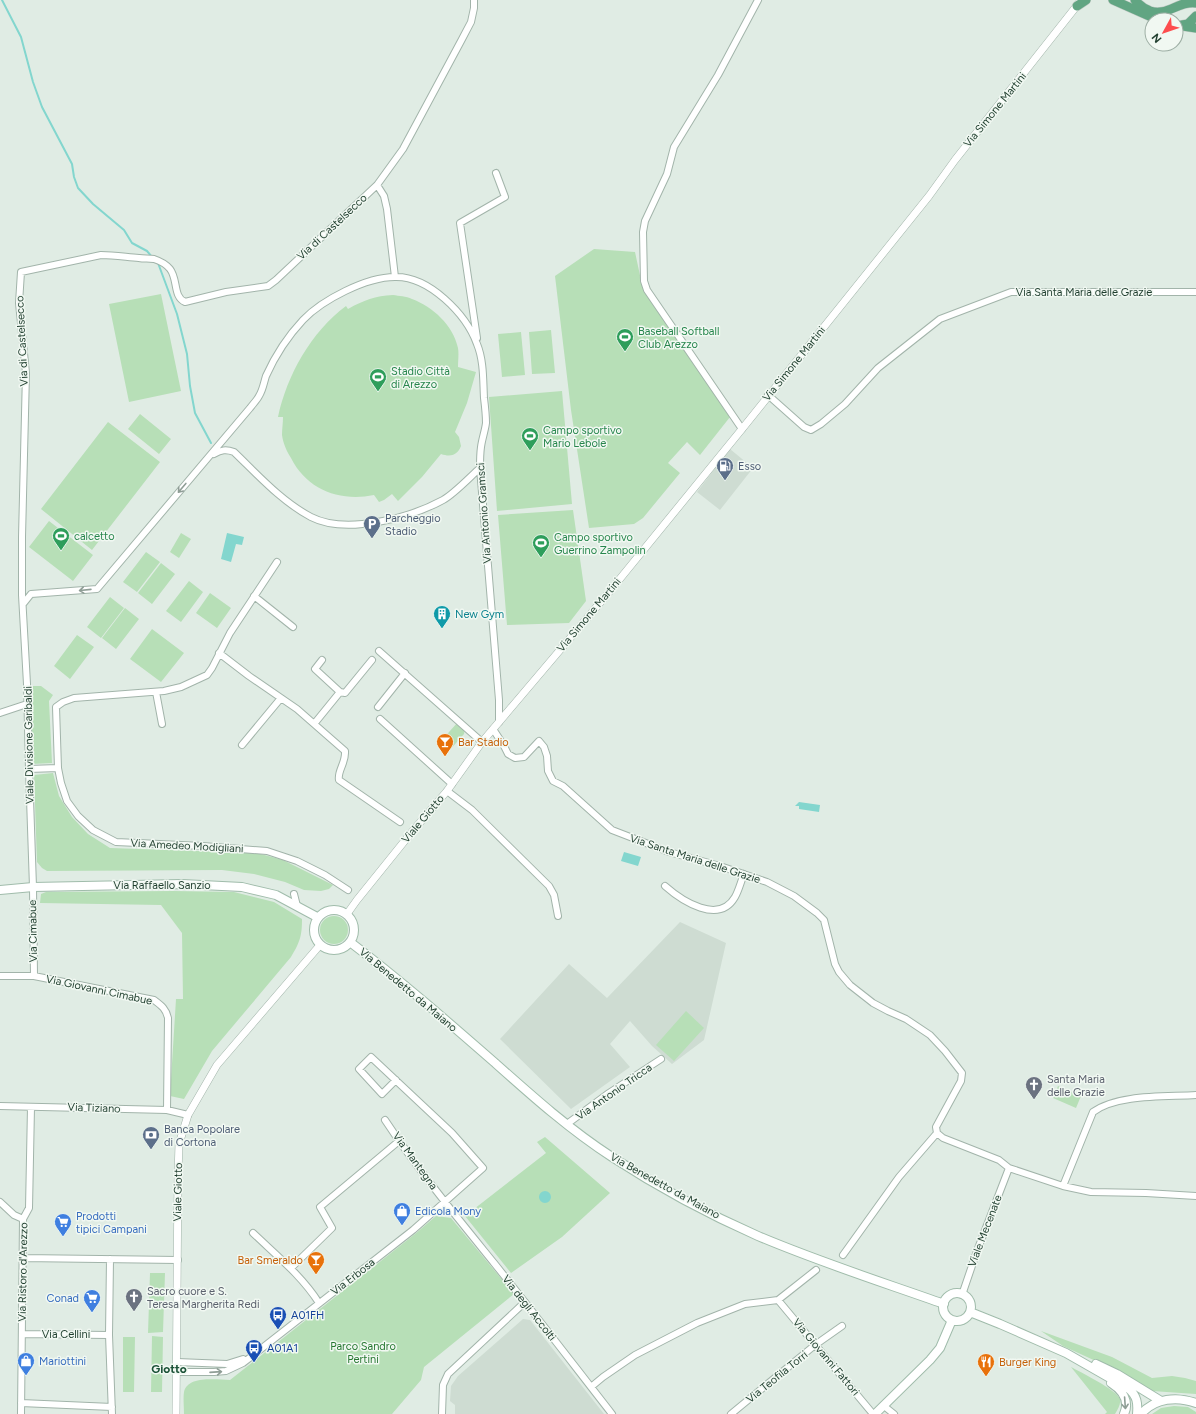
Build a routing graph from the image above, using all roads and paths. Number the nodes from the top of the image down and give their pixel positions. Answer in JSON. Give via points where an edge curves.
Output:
{"nodes":[{"id":1,"x":474,"y":0,"type":"edge"},
{"id":2,"x":758,"y":0,"type":"edge"},
{"id":3,"x":1086,"y":0,"type":"edge"},
{"id":4,"x":1113,"y":0,"type":"edge"},
{"id":5,"x":1135,"y":0,"type":"edge"},
{"id":6,"x":1079,"y":3,"type":"edge"},
{"id":7,"x":1180,"y":3,"type":"edge"},
{"id":8,"x":1196,"y":3,"type":"edge"},
{"id":9,"x":1144,"y":14,"type":"edge"},
{"id":10,"x":1196,"y":16,"type":"edge"},
{"id":11,"x":1184,"y":24,"type":"edge"},
{"id":12,"x":1184,"y":26,"type":"edge"},
{"id":13,"x":1196,"y":28,"type":"edge"},
{"id":14,"x":496,"y":173,"type":"dead end"},
{"id":15,"x":377,"y":185,"type":"junction"},
{"id":16,"x":395,"y":277,"type":"junction"},
{"id":17,"x":1196,"y":292,"type":"edge"},
{"id":18,"x":478,"y":345,"type":"junction"},
{"id":19,"x":768,"y":395,"type":"junction"},
{"id":20,"x":742,"y":428,"type":"junction"},
{"id":21,"x":207,"y":458,"type":"junction"},
{"id":22,"x":480,"y":468,"type":"junction"},
{"id":23,"x":277,"y":562,"type":"dead end"},
{"id":24,"x":22,"y":582,"type":"junction"},
{"id":25,"x":31,"y":594,"type":"junction"},
{"id":26,"x":22,"y":595,"type":"joint"},
{"id":27,"x":254,"y":596,"type":"junction"},
{"id":28,"x":23,"y":604,"type":"junction"},
{"id":29,"x":293,"y":627,"type":"dead end"},
{"id":30,"x":379,"y":651,"type":"dead end"},
{"id":31,"x":219,"y":653,"type":"junction"},
{"id":32,"x":322,"y":660,"type":"dead end"},
{"id":33,"x":372,"y":660,"type":"dead end"},
{"id":34,"x":406,"y":673,"type":"junction"},
{"id":35,"x":156,"y":692,"type":"junction"},
{"id":36,"x":340,"y":692,"type":"junction"},
{"id":37,"x":281,"y":698,"type":"junction"},
{"id":38,"x":27,"y":704,"type":"junction"},
{"id":39,"x":378,"y":707,"type":"dead end"},
{"id":40,"x":0,"y":713,"type":"edge"},
{"id":41,"x":380,"y":719,"type":"dead end"},
{"id":42,"x":499,"y":722,"type":"junction"},
{"id":43,"x":162,"y":724,"type":"dead end"},
{"id":44,"x":314,"y":724,"type":"junction"},
{"id":45,"x":493,"y":729,"type":"junction"},
{"id":46,"x":482,"y":742,"type":"junction"},
{"id":47,"x":242,"y":745,"type":"dead end"},
{"id":48,"x":58,"y":768,"type":"junction"},
{"id":49,"x":28,"y":769,"type":"junction"},
{"id":50,"x":452,"y":784,"type":"junction"},
{"id":51,"x":447,"y":791,"type":"junction"},
{"id":52,"x":400,"y":822,"type":"dead end"},
{"id":53,"x":744,"y":874,"type":"junction"},
{"id":54,"x":665,"y":886,"type":"dead end"},
{"id":55,"x":33,"y":887,"type":"junction"},
{"id":56,"x":0,"y":890,"type":"edge"},
{"id":57,"x":348,"y":890,"type":"dead end"},
{"id":58,"x":294,"y":894,"type":"dead end"},
{"id":59,"x":297,"y":906,"type":"junction"},
{"id":60,"x":347,"y":914,"type":"junction"},
{"id":61,"x":558,"y":916,"type":"dead end"},
{"id":62,"x":317,"y":917,"type":"junction"},
{"id":63,"x":350,"y":942,"type":"junction"},
{"id":64,"x":320,"y":945,"type":"junction"},
{"id":65,"x":0,"y":976,"type":"edge"},
{"id":66,"x":34,"y":976,"type":"junction"},
{"id":67,"x":661,"y":1059,"type":"dead end"},
{"id":68,"x":396,"y":1080,"type":"junction"},
{"id":69,"x":1196,"y":1095,"type":"edge"},
{"id":70,"x":0,"y":1106,"type":"edge"},
{"id":71,"x":31,"y":1107,"type":"junction"},
{"id":72,"x":167,"y":1110,"type":"junction"},
{"id":73,"x":188,"y":1115,"type":"junction"},
{"id":74,"x":386,"y":1120,"type":"dead end"},
{"id":75,"x":567,"y":1124,"type":"junction"},
{"id":76,"x":937,"y":1132,"type":"junction"},
{"id":77,"x":399,"y":1141,"type":"junction"},
{"id":78,"x":1009,"y":1168,"type":"junction"},
{"id":79,"x":1063,"y":1186,"type":"junction"},
{"id":80,"x":1196,"y":1196,"type":"edge"},
{"id":81,"x":0,"y":1202,"type":"edge"},
{"id":82,"x":444,"y":1202,"type":"junction"},
{"id":83,"x":23,"y":1219,"type":"junction"},
{"id":84,"x":253,"y":1233,"type":"dead end"},
{"id":85,"x":843,"y":1255,"type":"dead end"},
{"id":86,"x":22,"y":1258,"type":"junction"},
{"id":87,"x":110,"y":1259,"type":"junction"},
{"id":88,"x":178,"y":1260,"type":"junction"},
{"id":89,"x":291,"y":1268,"type":"junction"},
{"id":90,"x":816,"y":1270,"type":"dead end"},
{"id":91,"x":962,"y":1295,"type":"junction"},
{"id":92,"x":778,"y":1300,"type":"junction"},
{"id":93,"x":524,"y":1302,"type":"junction"},
{"id":94,"x":319,"y":1303,"type":"junction"},
{"id":95,"x":944,"y":1304,"type":"junction"},
{"id":96,"x":970,"y":1312,"type":"junction"},
{"id":97,"x":952,"y":1320,"type":"junction"},
{"id":98,"x":842,"y":1326,"type":"dead end"},
{"id":99,"x":22,"y":1334,"type":"junction"},
{"id":100,"x":109,"y":1335,"type":"junction"},
{"id":101,"x":816,"y":1345,"type":"junction"},
{"id":102,"x":260,"y":1349,"type":"junction"},
{"id":103,"x":1066,"y":1353,"type":"junction"},
{"id":104,"x":177,"y":1362,"type":"junction"},
{"id":105,"x":177,"y":1372,"type":"junction"},
{"id":106,"x":591,"y":1387,"type":"junction"},
{"id":107,"x":1192,"y":1399,"type":"edge"},
{"id":108,"x":1161,"y":1401,"type":"junction"},
{"id":109,"x":21,"y":1403,"type":"junction"},
{"id":110,"x":1196,"y":1403,"type":"edge"},
{"id":111,"x":884,"y":1406,"type":"junction"},
{"id":112,"x":112,"y":1407,"type":"junction"},
{"id":113,"x":22,"y":1414,"type":"edge"},
{"id":114,"x":112,"y":1414,"type":"edge"},
{"id":115,"x":176,"y":1414,"type":"edge"},
{"id":116,"x":442,"y":1414,"type":"edge"},
{"id":117,"x":612,"y":1414,"type":"edge"},
{"id":118,"x":731,"y":1414,"type":"edge"},
{"id":119,"x":874,"y":1414,"type":"edge"},
{"id":120,"x":894,"y":1414,"type":"edge"},
{"id":121,"x":1124,"y":1414,"type":"edge"},
{"id":122,"x":1137,"y":1414,"type":"edge"},
{"id":123,"x":1141,"y":1414,"type":"edge"}],
"edges":[{"from":1,"to":15,"type":"street","name":"Via di Castelsecco","via":[[471,22],[461,42],[403,149]]},
{"from":2,"to":20,"type":"street","via":[[718,75],[674,147],[667,174],[645,221],[643,232],[644,281],[647,290]]},
{"from":3,"to":6,"type":"main road"},
{"from":4,"to":9,"type":"main road"},
{"from":5,"to":7,"type":"main road","via":[[1146,10],[1157,13],[1165,12]]},
{"from":6,"to":19,"type":"street","name":"Via Simone Martini","via":[[929,196]]},
{"from":7,"to":8,"type":"main road"},
{"from":10,"to":11,"type":"main road"},
{"from":12,"to":13,"type":"main road"},
{"from":14,"to":18,"type":"street","via":[[505,197],[460,223]]},
{"from":15,"to":16,"type":"street","name":"Via di Castelsecco","via":[[384,196],[387,209]]},
{"from":15,"to":24,"type":"street","name":"Via di Castelsecco","via":[[268,286],[226,292],[185,302],[178,296],[175,279],[163,262],[152,258],[114,255],[101,255],[21,272],[19,303],[26,373]]},
{"from":16,"to":18,"type":"street","name":"Via Antonio Gramsci","via":[[408,278],[439,294],[456,309],[469,326]]},
{"from":16,"to":21,"type":"street","name":"Via Antonio Gramsci","via":[[376,279],[352,288],[323,304],[303,320],[279,350],[259,396]]},
{"from":17,"to":19,"type":"street","name":"Via Santa Maria delle Grazie","via":[[1011,292],[940,319],[878,368],[845,404],[810,430],[804,428]]},
{"from":18,"to":22,"type":"street","name":"Via Antonio Gramsci","via":[[486,422]]},
{"from":19,"to":20,"type":"street","name":"Via Simone Martini"},
{"from":20,"to":42,"type":"street","name":"Via Simone Martini"},
{"from":21,"to":22,"type":"street","via":[[220,450],[234,452],[279,496],[311,517],[334,524],[356,525],[386,521],[417,512],[444,500]]},
{"from":21,"to":25,"type":"street","one_way":true,"via":[[97,589]]},
{"from":22,"to":42,"type":"street","name":"Via Antonio Gramsci"},
{"from":23,"to":27,"type":"street"},
{"from":24,"to":25,"type":"street"},
{"from":24,"to":26,"type":"street","name":"Via di Castelsecco"},
{"from":25,"to":28,"type":"street"},
{"from":26,"to":28,"type":"street","name":"Viale Divisione Garibaldi"},
{"from":27,"to":29,"type":"street"},
{"from":27,"to":31,"type":"street"},
{"from":28,"to":38,"type":"street","name":"Viale Divisione Garibaldi"},
{"from":30,"to":34,"type":"street"},
{"from":31,"to":35,"type":"street","via":[[207,675],[181,687]]},
{"from":31,"to":37,"type":"street"},
{"from":32,"to":36,"type":"street","via":[[315,669]]},
{"from":33,"to":36,"type":"street","via":[[345,693]]},
{"from":34,"to":39,"type":"street"},
{"from":34,"to":46,"type":"street"},
{"from":35,"to":43,"type":"street"},
{"from":35,"to":48,"type":"street","name":"Via Amedeo Modigliani","via":[[74,698],[56,707]]},
{"from":36,"to":44,"type":"street"},
{"from":37,"to":44,"type":"street"},
{"from":37,"to":47,"type":"street"},
{"from":38,"to":40,"type":"street"},
{"from":38,"to":49,"type":"street","name":"Viale Divisione Garibaldi"},
{"from":41,"to":50,"type":"street"},
{"from":42,"to":45,"type":"street","name":"Viale Giotto"},
{"from":44,"to":52,"type":"street","via":[[345,751],[346,758],[339,780]]},
{"from":45,"to":46,"type":"street","name":"Viale Giotto"},
{"from":45,"to":53,"type":"street","name":"Via Santa Maria delle Grazie","via":[[508,754],[515,758],[524,757],[539,741],[544,747],[548,771],[553,780],[612,830],[668,852]]},
{"from":46,"to":50,"type":"street","name":"Viale Giotto"},
{"from":48,"to":49,"type":"street"},
{"from":48,"to":57,"type":"street","name":"Via Amedeo Modigliani","via":[[67,801],[78,816],[93,830],[116,842],[267,851],[297,861]]},
{"from":49,"to":55,"type":"street","name":"Viale Divisione Garibaldi"},
{"from":50,"to":51,"type":"street","name":"Viale Giotto"},
{"from":51,"to":60,"type":"street","name":"Viale Giotto"},
{"from":51,"to":61,"type":"street","via":[[472,810],[549,886],[554,895]]},
{"from":53,"to":54,"type":"street","via":[[735,897],[728,906],[716,910],[686,902]]},
{"from":53,"to":76,"type":"street","name":"Via Santa Maria delle Grazie","via":[[794,896],[817,913],[824,920],[835,964],[850,985],[873,1003],[906,1019],[930,1035],[962,1073],[961,1081],[936,1127]]},
{"from":55,"to":56,"type":"main road","name":"Via Raffaello Sanzio"},
{"from":55,"to":59,"type":"main road","name":"Via Raffaello Sanzio","via":[[182,884],[242,887],[276,895]]},
{"from":55,"to":66,"type":"street","name":"Via Cimabue"},
{"from":58,"to":59,"type":"street"},
{"from":59,"to":62,"type":"main road","name":"Via Raffaello Sanzio"},
{"from":60,"to":62,"type":"main road","via":[[335,909]]},
{"from":60,"to":63,"type":"main road","via":[[354,931]]},
{"from":62,"to":64,"type":"main road","via":[[313,928]]},
{"from":63,"to":64,"type":"main road","via":[[335,950]]},
{"from":63,"to":75,"type":"main road","name":"Via Benedetto da Maiano","via":[[432,1008]]},
{"from":64,"to":73,"type":"street","name":"Viale Giotto","via":[[217,1065]]},
{"from":65,"to":66,"type":"street","name":"Via Giovanni Cimabue"},
{"from":66,"to":72,"type":"street","name":"Via Giovanni Cimabue","via":[[154,1000],[162,1006],[168,1018]]},
{"from":67,"to":75,"type":"street","name":"Via Antonio Tricca"},
{"from":68,"to":68,"type":"street","via":[[372,1057],[359,1069],[382,1094]]},
{"from":68,"to":82,"type":"street","name":"Via Erbosa","via":[[452,1133],[483,1168]]},
{"from":69,"to":79,"type":"street","via":[[1123,1099],[1100,1107],[1093,1112]]},
{"from":70,"to":71,"type":"street","name":"Via Tiziano"},
{"from":71,"to":72,"type":"street","name":"Via Tiziano"},
{"from":71,"to":83,"type":"street","name":"Via Ristoro d'Arezzo","via":[[29,1208]]},
{"from":72,"to":73,"type":"street","name":"Via Tiziano"},
{"from":73,"to":88,"type":"street","name":"Viale Giotto","via":[[179,1144]]},
{"from":74,"to":77,"type":"street","name":"Via Mantegna"},
{"from":75,"to":95,"type":"main road","name":"Via Benedetto da Maiano","via":[[611,1157],[710,1213],[759,1236],[830,1264]]},
{"from":76,"to":78,"type":"street","via":[[943,1138],[999,1160]]},
{"from":76,"to":85,"type":"street","via":[[898,1177]]},
{"from":77,"to":82,"type":"street","name":"Via Mantegna"},
{"from":77,"to":89,"type":"street","via":[[320,1207],[332,1228]]},
{"from":78,"to":79,"type":"street"},
{"from":78,"to":91,"type":"street","name":"Viale Mecenate"},
{"from":79,"to":80,"type":"street","via":[[1091,1192]]},
{"from":81,"to":83,"type":"street","via":[[14,1215]]},
{"from":82,"to":93,"type":"street","name":"Via degli Accolti"},
{"from":82,"to":94,"type":"street","name":"Via Erbosa","via":[[413,1230]]},
{"from":83,"to":86,"type":"street","name":"Via Ristoro d'Arezzo"},
{"from":84,"to":89,"type":"street"},
{"from":86,"to":87,"type":"street"},
{"from":86,"to":99,"type":"street","name":"Via Ristoro d'Arezzo"},
{"from":87,"to":88,"type":"street"},
{"from":87,"to":100,"type":"street"},
{"from":88,"to":104,"type":"street","name":"Viale Giotto"},
{"from":89,"to":94,"type":"street","via":[[312,1291]]},
{"from":90,"to":92,"type":"street"},
{"from":91,"to":95,"type":"main road","via":[[951,1295]]},
{"from":91,"to":96,"type":"main road","via":[[970,1302]]},
{"from":92,"to":101,"type":"street","name":"Via Giovanni Fattori"},
{"from":92,"to":106,"type":"street","via":[[745,1304],[697,1323],[635,1355]]},
{"from":93,"to":106,"type":"street","name":"Via degli Accolti"},
{"from":93,"to":116,"type":"street","via":[[448,1374],[443,1385]]},
{"from":94,"to":102,"type":"street","name":"Via Erbosa"},
{"from":95,"to":97,"type":"main road","via":[[944,1312]]},
{"from":96,"to":97,"type":"main road","via":[[963,1320]]},
{"from":96,"to":103,"type":"main road"},
{"from":97,"to":111,"type":"main road","via":[[940,1348]]},
{"from":98,"to":101,"type":"street","name":"Via Teofila Torri"},
{"from":99,"to":100,"type":"street","name":"Via Cellini"},
{"from":99,"to":109,"type":"street","name":"Via Ristoro d'Arezzo"},
{"from":100,"to":112,"type":"street"},
{"from":101,"to":118,"type":"street","name":"Via Teofila Torri"},
{"from":101,"to":119,"type":"street","name":"Via Giovanni Fattori"},
{"from":102,"to":104,"type":"street","name":"Via Erbosa","via":[[241,1360],[227,1364]]},
{"from":105,"to":102,"type":"street","name":"Via Erbosa","one_way":true,"via":[[226,1371],[243,1363]]},
{"from":103,"to":108,"type":"main road","via":[[1081,1357],[1117,1374]]},
{"from":103,"to":121,"type":"main road","one_way":true,"via":[[1120,1389],[1126,1404]]},
{"from":103,"to":122,"type":"main road","via":[[1130,1389],[1135,1394]]},
{"from":104,"to":105,"type":"street","name":"Viale Giotto"},
{"from":105,"to":115,"type":"street","name":"Viale Giotto"},
{"from":106,"to":117,"type":"street","name":"Via degli Accolti"},
{"from":107,"to":108,"type":"main road"},
{"from":107,"to":110,"type":"main road"},
{"from":108,"to":123,"type":"main road"},
{"from":109,"to":112,"type":"street"},
{"from":109,"to":113,"type":"street","name":"Via Ristoro d'Arezzo"},
{"from":111,"to":119,"type":"main road"},
{"from":111,"to":120,"type":"street"},
{"from":112,"to":114,"type":"street"}]}
